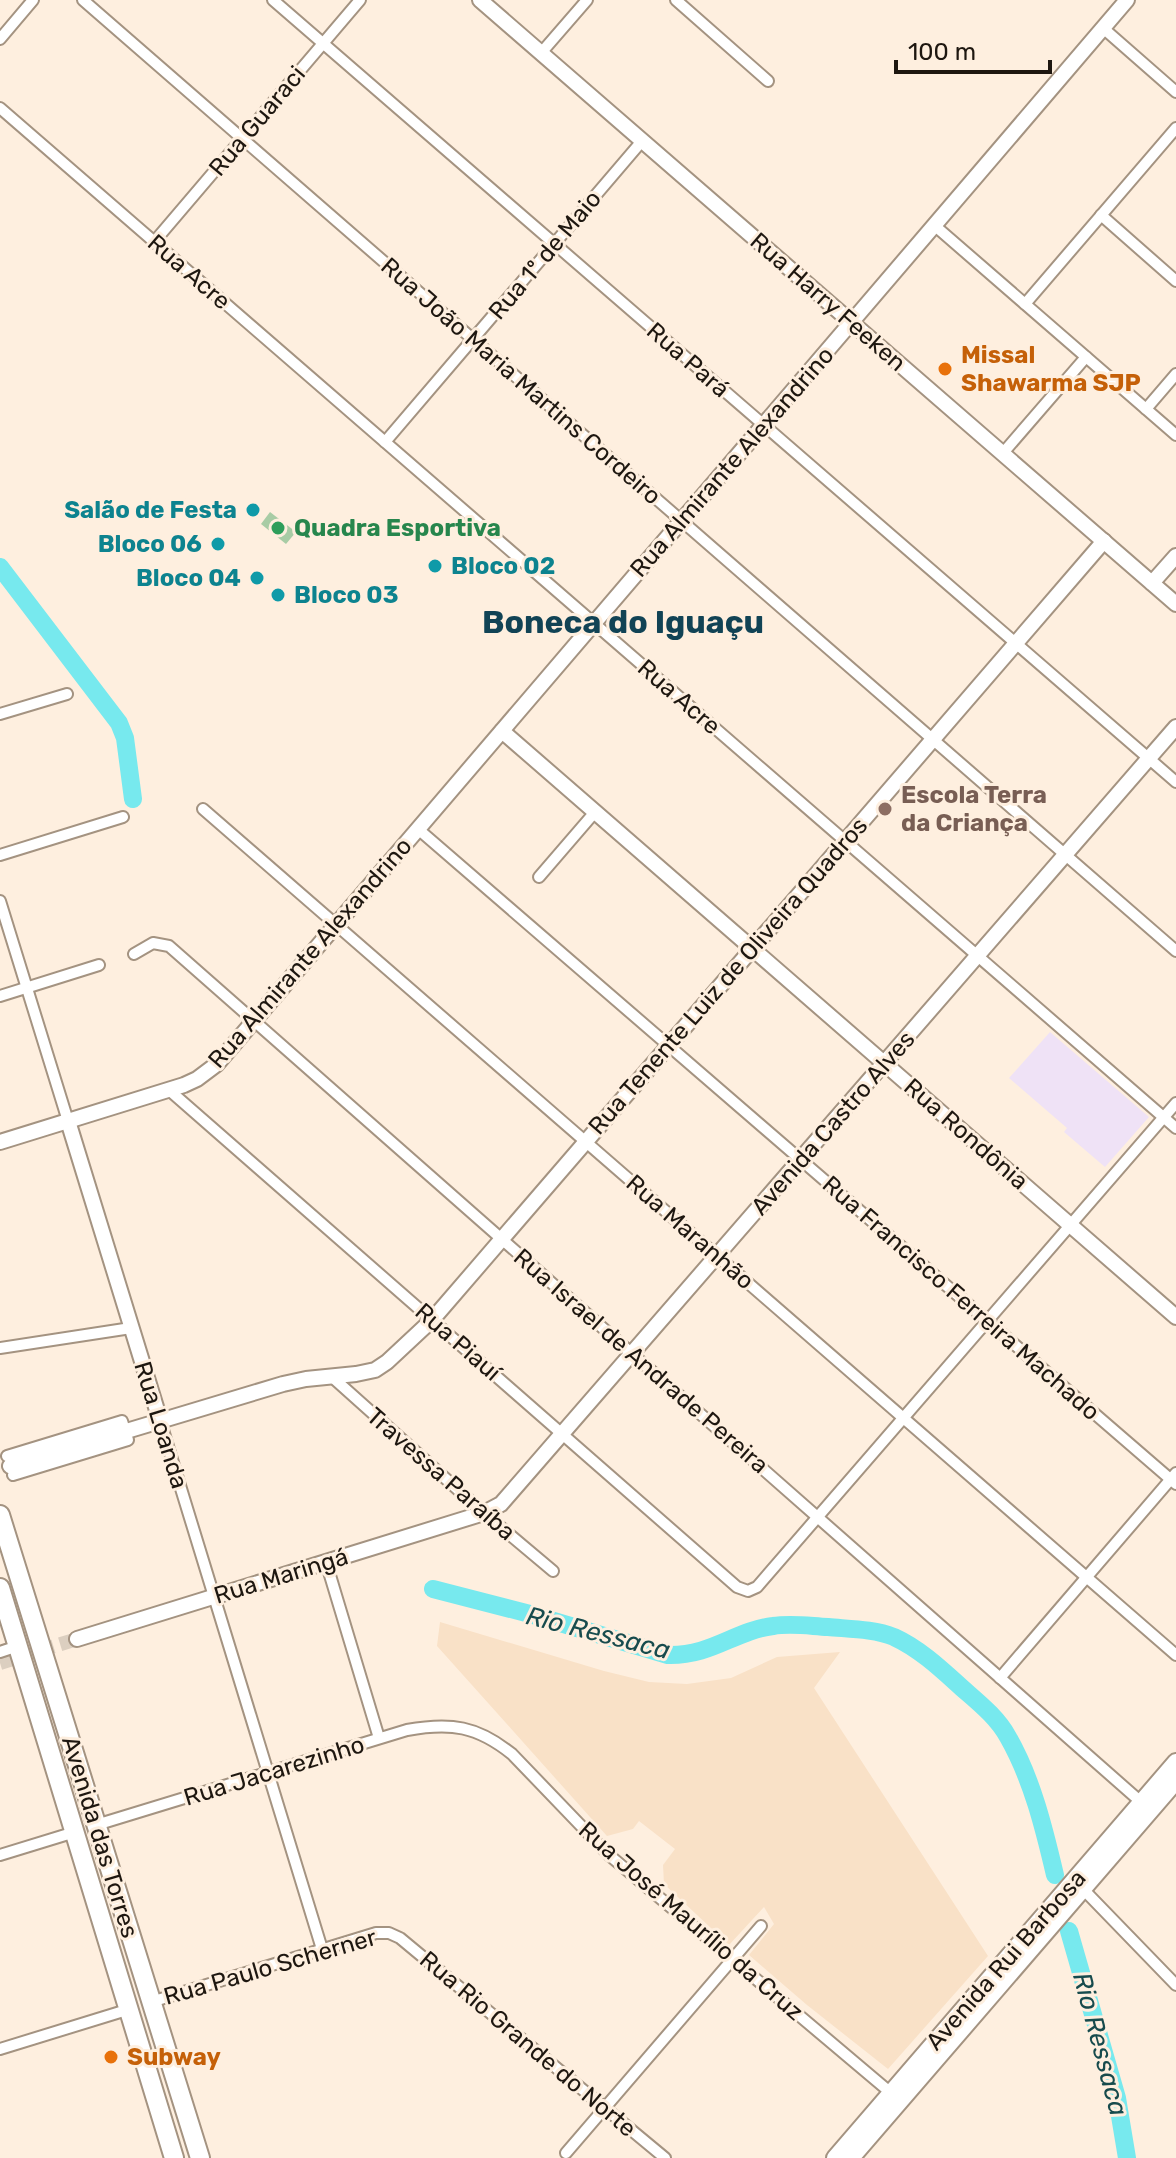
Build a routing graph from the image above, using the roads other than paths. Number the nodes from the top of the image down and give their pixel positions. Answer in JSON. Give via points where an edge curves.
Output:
{"nodes":[{"id":1,"x":33,"y":0,"type":"edge"},
{"id":2,"x":83,"y":0,"type":"edge"},
{"id":3,"x":273,"y":0,"type":"edge"},
{"id":4,"x":360,"y":0,"type":"edge"},
{"id":5,"x":480,"y":0,"type":"edge"},
{"id":6,"x":587,"y":0,"type":"edge"},
{"id":7,"x":676,"y":0,"type":"edge"},
{"id":8,"x":1127,"y":0,"type":"edge"},
{"id":9,"x":1103,"y":28,"type":"junction"},
{"id":10,"x":0,"y":39,"type":"edge"},
{"id":11,"x":323,"y":43,"type":"junction"},
{"id":12,"x":541,"y":53,"type":"junction"},
{"id":13,"x":768,"y":81,"type":"dead end"},
{"id":14,"x":1176,"y":92,"type":"edge"},
{"id":15,"x":0,"y":108,"type":"edge"},
{"id":16,"x":1176,"y":128,"type":"edge"},
{"id":17,"x":242,"y":138,"type":"junction"},
{"id":18,"x":642,"y":141,"type":"junction"},
{"id":19,"x":1101,"y":215,"type":"junction"},
{"id":20,"x":934,"y":225,"type":"junction"},
{"id":21,"x":154,"y":242,"type":"junction"},
{"id":22,"x":554,"y":244,"type":"junction"},
{"id":23,"x":1176,"y":281,"type":"edge"},
{"id":24,"x":1025,"y":304,"type":"junction"},
{"id":25,"x":852,"y":322,"type":"junction"},
{"id":26,"x":473,"y":339,"type":"junction"},
{"id":27,"x":1086,"y":357,"type":"junction"},
{"id":28,"x":1176,"y":374,"type":"edge"},
{"id":29,"x":1146,"y":409,"type":"junction"},
{"id":30,"x":764,"y":425,"type":"junction"},
{"id":31,"x":1176,"y":435,"type":"edge"},
{"id":32,"x":385,"y":442,"type":"junction"},
{"id":33,"x":1003,"y":453,"type":"junction"},
{"id":34,"x":682,"y":521,"type":"junction"},
{"id":35,"x":1104,"y":541,"type":"junction"},
{"id":36,"x":1176,"y":556,"type":"edge"},
{"id":37,"x":1152,"y":583,"type":"junction"},
{"id":38,"x":1176,"y":604,"type":"edge"},
{"id":39,"x":594,"y":623,"type":"junction"},
{"id":40,"x":1016,"y":644,"type":"junction"},
{"id":41,"x":67,"y":694,"type":"dead end"},
{"id":42,"x":0,"y":714,"type":"edge"},
{"id":43,"x":1176,"y":727,"type":"edge"},
{"id":44,"x":502,"y":731,"type":"junction"},
{"id":45,"x":933,"y":740,"type":"junction"},
{"id":46,"x":1149,"y":759,"type":"junction"},
{"id":47,"x":1176,"y":782,"type":"edge"},
{"id":48,"x":203,"y":809,"type":"dead end"},
{"id":49,"x":595,"y":812,"type":"junction"},
{"id":50,"x":123,"y":817,"type":"dead end"},
{"id":51,"x":418,"y":829,"type":"junction"},
{"id":52,"x":845,"y":841,"type":"junction"},
{"id":53,"x":0,"y":855,"type":"edge"},
{"id":54,"x":1065,"y":855,"type":"junction"},
{"id":55,"x":539,"y":877,"type":"dead end"},
{"id":56,"x":0,"y":901,"type":"edge"},
{"id":57,"x":336,"y":925,"type":"junction"},
{"id":58,"x":752,"y":949,"type":"junction"},
{"id":59,"x":1176,"y":951,"type":"edge"},
{"id":60,"x":134,"y":954,"type":"dead end"},
{"id":61,"x":978,"y":956,"type":"junction"},
{"id":62,"x":99,"y":965,"type":"dead end"},
{"id":63,"x":27,"y":987,"type":"junction"},
{"id":64,"x":0,"y":996,"type":"edge"},
{"id":65,"x":254,"y":1020,"type":"junction"},
{"id":66,"x":669,"y":1045,"type":"junction"},
{"id":67,"x":884,"y":1064,"type":"junction"},
{"id":68,"x":169,"y":1090,"type":"junction"},
{"id":69,"x":1176,"y":1103,"type":"edge"},
{"id":70,"x":1164,"y":1117,"type":"junction"},
{"id":71,"x":68,"y":1121,"type":"junction"},
{"id":72,"x":1176,"y":1128,"type":"edge"},
{"id":73,"x":0,"y":1142,"type":"edge"},
{"id":74,"x":585,"y":1142,"type":"junction"},
{"id":75,"x":801,"y":1160,"type":"junction"},
{"id":76,"x":1070,"y":1225,"type":"junction"},
{"id":77,"x":502,"y":1238,"type":"junction"},
{"id":78,"x":717,"y":1256,"type":"junction"},
{"id":79,"x":1176,"y":1317,"type":"edge"},
{"id":80,"x":432,"y":1320,"type":"junction"},
{"id":81,"x":987,"y":1321,"type":"junction"},
{"id":82,"x":131,"y":1328,"type":"junction"},
{"id":83,"x":0,"y":1348,"type":"edge"},
{"id":84,"x":633,"y":1354,"type":"junction"},
{"id":85,"x":331,"y":1376,"type":"junction"},
{"id":86,"x":903,"y":1418,"type":"junction"},
{"id":87,"x":160,"y":1420,"type":"junction"},
{"id":88,"x":563,"y":1434,"type":"junction"},
{"id":89,"x":10,"y":1466,"type":"dead end"},
{"id":90,"x":1174,"y":1479,"type":"edge"},
{"id":91,"x":484,"y":1513,"type":"junction"},
{"id":92,"x":0,"y":1515,"type":"edge"},
{"id":93,"x":818,"y":1517,"type":"junction"},
{"id":94,"x":326,"y":1562,"type":"junction"},
{"id":95,"x":553,"y":1571,"type":"dead end"},
{"id":96,"x":1086,"y":1577,"type":"junction"},
{"id":97,"x":0,"y":1588,"type":"edge"},
{"id":98,"x":214,"y":1597,"type":"junction"},
{"id":99,"x":77,"y":1639,"type":"tunnel mouth"},
{"id":100,"x":9,"y":1649,"type":"edge"},
{"id":101,"x":1176,"y":1655,"type":"edge"},
{"id":102,"x":1000,"y":1678,"type":"junction"},
{"id":103,"x":453,"y":1726,"type":"joint"},
{"id":104,"x":379,"y":1738,"type":"junction"},
{"id":105,"x":1176,"y":1762,"type":"edge"},
{"id":106,"x":268,"y":1772,"type":"junction"},
{"id":107,"x":1176,"y":1781,"type":"edge"},
{"id":108,"x":1141,"y":1802,"type":"junction"},
{"id":109,"x":96,"y":1825,"type":"junction"},
{"id":110,"x":75,"y":1832,"type":"junction"},
{"id":111,"x":0,"y":1855,"type":"edge"},
{"id":112,"x":1083,"y":1889,"type":"junction"},
{"id":113,"x":761,"y":1926,"type":"dead end"},
{"id":114,"x":389,"y":1933,"type":"joint"},
{"id":115,"x":322,"y":1949,"type":"junction"},
{"id":116,"x":732,"y":1959,"type":"junction"},
{"id":117,"x":1176,"y":1985,"type":"edge"},
{"id":118,"x":151,"y":2002,"type":"junction"},
{"id":119,"x":130,"y":2009,"type":"junction"},
{"id":120,"x":0,"y":2049,"type":"edge"},
{"id":121,"x":891,"y":2093,"type":"junction"},
{"id":122,"x":605,"y":2107,"type":"junction"},
{"id":123,"x":566,"y":2153,"type":"dead end"},
{"id":124,"x":174,"y":2158,"type":"edge"},
{"id":125,"x":200,"y":2158,"type":"edge"},
{"id":126,"x":665,"y":2158,"type":"edge"},
{"id":127,"x":835,"y":2158,"type":"edge"},
{"id":128,"x":851,"y":2158,"type":"edge"}],
"edges":[{"from":1,"to":10,"type":"street"},
{"from":2,"to":17,"type":"street","name":"Rua João Maria Martins Cordeiro"},
{"from":3,"to":11,"type":"street","name":"Rua Pará"},
{"from":4,"to":11,"type":"street","name":"Rua Guaraci"},
{"from":5,"to":12,"type":"main road","name":"Rua Harry Feeken"},
{"from":6,"to":12,"type":"street"},
{"from":7,"to":13,"type":"street"},
{"from":8,"to":9,"type":"main road","name":"Rua Almirante Alexandrino"},
{"from":9,"to":14,"type":"street"},
{"from":9,"to":20,"type":"main road","name":"Rua Almirante Alexandrino"},
{"from":11,"to":17,"type":"street","name":"Rua Guaraci"},
{"from":11,"to":22,"type":"street","name":"Rua Pará"},
{"from":12,"to":18,"type":"main road","name":"Rua Harry Feeken"},
{"from":15,"to":21,"type":"street","name":"Rua Acre"},
{"from":16,"to":19,"type":"street"},
{"from":17,"to":21,"type":"street","name":"Rua Guaraci"},
{"from":17,"to":26,"type":"street","name":"Rua João Maria Martins Cordeiro"},
{"from":18,"to":22,"type":"street","name":"Rua 1º de Maio"},
{"from":18,"to":25,"type":"main road","name":"Rua Harry Feeken"},
{"from":19,"to":23,"type":"street"},
{"from":19,"to":24,"type":"street"},
{"from":20,"to":24,"type":"street"},
{"from":20,"to":25,"type":"main road","name":"Rua Almirante Alexandrino"},
{"from":21,"to":32,"type":"street","name":"Rua Acre"},
{"from":22,"to":26,"type":"street","name":"Rua 1º de Maio"},
{"from":22,"to":30,"type":"street","name":"Rua Pará"},
{"from":24,"to":27,"type":"street"},
{"from":25,"to":30,"type":"main road","name":"Rua Almirante Alexandrino"},
{"from":25,"to":33,"type":"main road","name":"Rua Harry Feeken"},
{"from":26,"to":32,"type":"street","name":"Rua 1º de Maio"},
{"from":26,"to":34,"type":"street","name":"Rua João Maria Martins Cordeiro"},
{"from":27,"to":29,"type":"street"},
{"from":27,"to":33,"type":"street"},
{"from":28,"to":29,"type":"street"},
{"from":29,"to":31,"type":"street"},
{"from":30,"to":34,"type":"main road","name":"Rua Almirante Alexandrino"},
{"from":30,"to":40,"type":"street","name":"Rua Pará"},
{"from":32,"to":39,"type":"street","name":"Rua Acre"},
{"from":33,"to":35,"type":"main road","name":"Rua Harry Feeken"},
{"from":34,"to":39,"type":"main road","name":"Rua Almirante Alexandrino"},
{"from":34,"to":45,"type":"street","name":"Rua João Maria Martins Cordeiro"},
{"from":35,"to":37,"type":"main road","name":"Rua Harry Feeken"},
{"from":35,"to":40,"type":"main road","name":"Rua Tenente Luiz de Oliveira Quadros"},
{"from":36,"to":37,"type":"main road"},
{"from":37,"to":38,"type":"main road","name":"Rua Harry Feeken"},
{"from":39,"to":44,"type":"main road","name":"Rua Almirante Alexandrino"},
{"from":39,"to":52,"type":"street","name":"Rua Acre"},
{"from":40,"to":45,"type":"main road","name":"Rua Tenente Luiz de Oliveira Quadros"},
{"from":40,"to":46,"type":"street","name":"Rua Pará"},
{"from":41,"to":42,"type":"street"},
{"from":43,"to":46,"type":"main road","name":"Avenida Castro Alves"},
{"from":44,"to":49,"type":"main road","name":"Rua Rondônia"},
{"from":44,"to":51,"type":"main road","name":"Rua Almirante Alexandrino"},
{"from":45,"to":52,"type":"main road","name":"Rua Tenente Luiz de Oliveira Quadros"},
{"from":45,"to":54,"type":"street","name":"Rua João Maria Martins Cordeiro"},
{"from":46,"to":47,"type":"street","name":"Rua Pará"},
{"from":46,"to":54,"type":"main road","name":"Avenida Castro Alves"},
{"from":48,"to":57,"type":"street","name":"Rua Maranhão"},
{"from":49,"to":55,"type":"street"},
{"from":49,"to":58,"type":"main road","name":"Rua Rondônia"},
{"from":50,"to":53,"type":"street"},
{"from":51,"to":57,"type":"main road","name":"Rua Almirante Alexandrino"},
{"from":51,"to":66,"type":"street","name":"Rua Francisco Ferreira Machado"},
{"from":52,"to":58,"type":"main road","name":"Rua Tenente Luiz de Oliveira Quadros"},
{"from":52,"to":61,"type":"street","name":"Rua Acre"},
{"from":54,"to":59,"type":"street","name":"Rua João Maria Martins Cordeiro"},
{"from":54,"to":61,"type":"main road","name":"Avenida Castro Alves"},
{"from":56,"to":63,"type":"street","name":"Rua Loanda"},
{"from":57,"to":65,"type":"main road","name":"Rua Almirante Alexandrino"},
{"from":57,"to":74,"type":"street","name":"Rua Maranhão"},
{"from":58,"to":66,"type":"main road","name":"Rua Tenente Luiz de Oliveira Quadros"},
{"from":58,"to":67,"type":"main road","name":"Rua Rondônia"},
{"from":60,"to":65,"type":"street","name":"Rua Israel de Andrade Pereira","via":[[153,943],[169,946]]},
{"from":61,"to":67,"type":"main road","name":"Avenida Castro Alves"},
{"from":61,"to":70,"type":"street","name":"Rua Acre"},
{"from":62,"to":63,"type":"street"},
{"from":63,"to":64,"type":"street"},
{"from":63,"to":71,"type":"street","name":"Rua Loanda"},
{"from":65,"to":68,"type":"main road","name":"Rua Almirante Alexandrino","via":[[209,1071]]},
{"from":65,"to":77,"type":"street","name":"Rua Israel de Andrade Pereira"},
{"from":66,"to":74,"type":"main road","name":"Rua Tenente Luiz de Oliveira Quadros"},
{"from":66,"to":75,"type":"street","name":"Rua Francisco Ferreira Machado"},
{"from":67,"to":75,"type":"main road","name":"Avenida Castro Alves"},
{"from":67,"to":76,"type":"main road","name":"Rua Rondônia"},
{"from":68,"to":71,"type":"main road","name":"Rua Almirante Alexandrino"},
{"from":68,"to":80,"type":"street","name":"Rua Piauí"},
{"from":69,"to":70,"type":"street"},
{"from":70,"to":72,"type":"street","name":"Rua Acre"},
{"from":70,"to":76,"type":"street"},
{"from":71,"to":73,"type":"main road","name":"Rua Almirante Alexandrino"},
{"from":71,"to":82,"type":"main road","name":"Rua Loanda"},
{"from":74,"to":77,"type":"main road","name":"Rua Tenente Luiz de Oliveira Quadros"},
{"from":74,"to":78,"type":"street","name":"Rua Maranhão"},
{"from":75,"to":78,"type":"main road","name":"Avenida Castro Alves"},
{"from":75,"to":81,"type":"street","name":"Rua Francisco Ferreira Machado"},
{"from":76,"to":79,"type":"main road","name":"Rua Rondônia"},
{"from":76,"to":81,"type":"street"},
{"from":77,"to":80,"type":"main road","name":"Rua Tenente Luiz de Oliveira Quadros"},
{"from":77,"to":84,"type":"street","name":"Rua Israel de Andrade Pereira"},
{"from":78,"to":84,"type":"main road","name":"Avenida Castro Alves"},
{"from":78,"to":86,"type":"street","name":"Rua Maranhão"},
{"from":80,"to":85,"type":"main road","name":"Rua Tenente Luiz de Oliveira Quadros","via":[[375,1370]]},
{"from":80,"to":88,"type":"street","name":"Rua Piauí"},
{"from":81,"to":86,"type":"street"},
{"from":81,"to":90,"type":"street","name":"Rua Francisco Ferreira Machado"},
{"from":82,"to":83,"type":"street"},
{"from":82,"to":87,"type":"main road","name":"Rua Loanda"},
{"from":84,"to":88,"type":"main road","name":"Avenida Castro Alves"},
{"from":84,"to":93,"type":"street","name":"Rua Israel de Andrade Pereira"},
{"from":85,"to":87,"type":"main road","name":"Rua Tenente Luiz de Oliveira Quadros","via":[[283,1384]]},
{"from":85,"to":91,"type":"street","name":"Travessa Paraíba"},
{"from":86,"to":93,"type":"street"},
{"from":86,"to":96,"type":"street","name":"Rua Maranhão"},
{"from":87,"to":89,"type":"main road","name":"Rua Tenente Luiz de Oliveira Quadros"},
{"from":87,"to":98,"type":"street","name":"Rua Loanda"},
{"from":88,"to":91,"type":"main road","name":"Avenida Castro Alves","via":[[507,1499]]},
{"from":88,"to":93,"type":"street","name":"Rua Piauí","via":[[737,1587],[748,1591]]},
{"from":90,"to":96,"type":"street"},
{"from":91,"to":94,"type":"main road","name":"Rua Maringá"},
{"from":91,"to":95,"type":"street","name":"Travessa Paraíba"},
{"from":92,"to":109,"type":"highway","name":"Avenida das Torres"},
{"from":93,"to":102,"type":"street","name":"Rua Israel de Andrade Pereira"},
{"from":94,"to":98,"type":"main road","name":"Rua Maringá"},
{"from":94,"to":104,"type":"street"},
{"from":96,"to":101,"type":"street","name":"Rua Maranhão"},
{"from":96,"to":102,"type":"street"},
{"from":97,"to":100,"type":"highway","name":"Avenida das Torres"},
{"from":98,"to":99,"type":"main road","name":"Rua Maringá"},
{"from":98,"to":106,"type":"street","name":"Rua Loanda"},
{"from":100,"to":110,"type":"highway","name":"Avenida das Torres"},
{"from":102,"to":108,"type":"street","name":"Rua Israel de Andrade Pereira"},
{"from":103,"to":104,"type":"street","name":"Rua Jacarezinho"},
{"from":103,"to":116,"type":"street","name":"Rua José Maurílio da Cruz","via":[[484,1735],[512,1754],[609,1855]]},
{"from":104,"to":106,"type":"street","name":"Rua Jacarezinho"},
{"from":105,"to":108,"type":"main road","name":"Avenida Rui Barbosa"},
{"from":106,"to":109,"type":"street","name":"Rua Jacarezinho"},
{"from":106,"to":115,"type":"street","name":"Rua Loanda"},
{"from":107,"to":112,"type":"main road","name":"Avenida Rui Barbosa"},
{"from":108,"to":121,"type":"main road","name":"Avenida Rui Barbosa"},
{"from":109,"to":118,"type":"highway","name":"Avenida das Torres"},
{"from":110,"to":111,"type":"street"},
{"from":110,"to":119,"type":"highway","name":"Avenida das Torres"},
{"from":112,"to":117,"type":"street"},
{"from":112,"to":128,"type":"main road","name":"Avenida Rui Barbosa"},
{"from":113,"to":116,"type":"street"},
{"from":114,"to":115,"type":"street","name":"Rua Paulo Scherner"},
{"from":114,"to":122,"type":"street","name":"Rua Rio Grande do Norte"},
{"from":115,"to":118,"type":"street","name":"Rua Paulo Scherner"},
{"from":116,"to":121,"type":"street","name":"Rua José Maurílio da Cruz"},
{"from":116,"to":122,"type":"street"},
{"from":118,"to":125,"type":"highway","name":"Avenida das Torres"},
{"from":119,"to":120,"type":"street"},
{"from":119,"to":124,"type":"highway","name":"Avenida das Torres"},
{"from":121,"to":127,"type":"main road","name":"Avenida Rui Barbosa"},
{"from":122,"to":123,"type":"street"},
{"from":122,"to":126,"type":"street","name":"Rua Rio Grande do Norte"}]}
